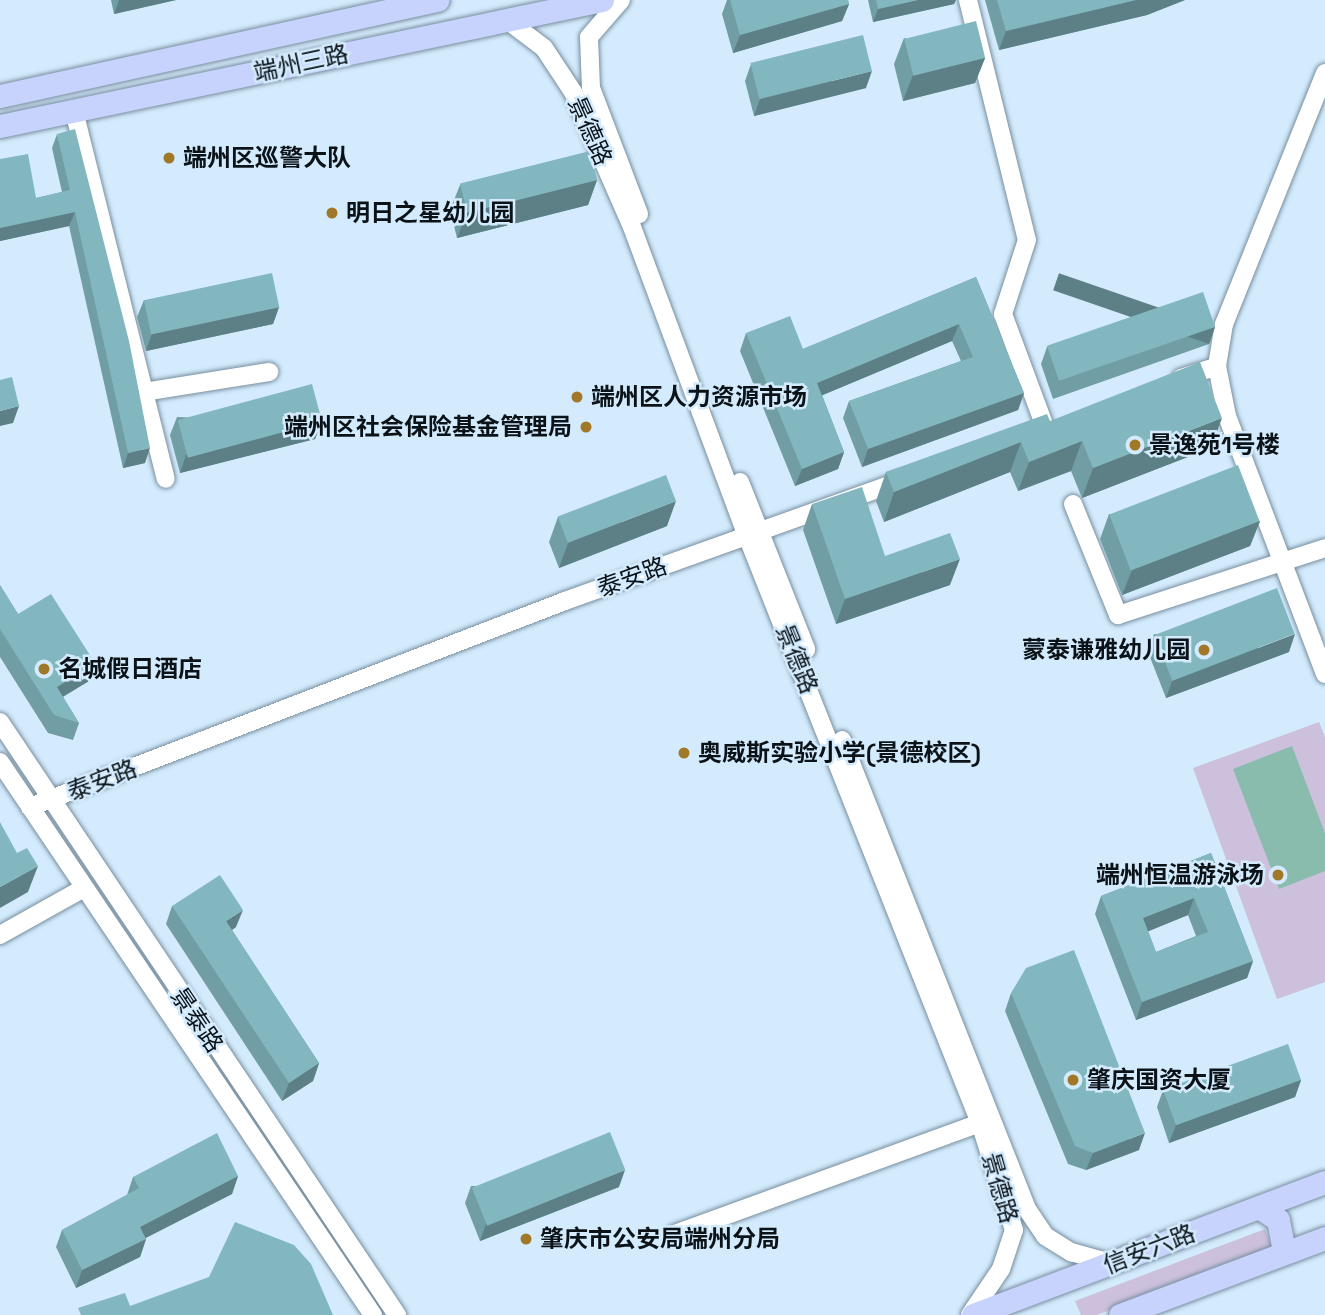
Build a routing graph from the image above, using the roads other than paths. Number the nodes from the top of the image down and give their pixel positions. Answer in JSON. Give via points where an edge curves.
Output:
{"nodes":[{"id":1,"x":438,"y":0,"type":"edge"},
{"id":2,"x":603,"y":0,"type":"edge"},
{"id":3,"x":621,"y":0,"type":"edge"},
{"id":4,"x":968,"y":0,"type":"edge"},
{"id":5,"x":393,"y":5,"type":"edge"},
{"id":6,"x":507,"y":20,"type":"junction"},
{"id":7,"x":142,"y":65,"type":"junction"},
{"id":8,"x":1325,"y":73,"type":"edge"},
{"id":9,"x":149,"y":95,"type":"junction"},
{"id":10,"x":0,"y":96,"type":"edge"},
{"id":11,"x":74,"y":111,"type":"junction"},
{"id":12,"x":0,"y":126,"type":"edge"},
{"id":13,"x":1217,"y":366,"type":"junction"},
{"id":14,"x":269,"y":372,"type":"dead end"},
{"id":15,"x":1168,"y":383,"type":"edge"},
{"id":16,"x":144,"y":392,"type":"junction"},
{"id":17,"x":1045,"y":427,"type":"edge"},
{"id":18,"x":918,"y":474,"type":"edge"},
{"id":19,"x":166,"y":479,"type":"dead end"},
{"id":20,"x":1073,"y":504,"type":"dead end"},
{"id":21,"x":753,"y":534,"type":"junction"},
{"id":22,"x":1325,"y":548,"type":"edge"},
{"id":23,"x":1282,"y":559,"type":"junction"},
{"id":24,"x":1325,"y":674,"type":"edge"},
{"id":25,"x":0,"y":722,"type":"edge"},
{"id":26,"x":0,"y":762,"type":"edge"},
{"id":27,"x":50,"y":800,"type":"junction"},
{"id":28,"x":30,"y":807,"type":"junction"},
{"id":29,"x":84,"y":888,"type":"junction"},
{"id":30,"x":0,"y":935,"type":"edge"},
{"id":31,"x":980,"y":1123,"type":"junction"},
{"id":32,"x":1325,"y":1182,"type":"edge"},
{"id":33,"x":1259,"y":1207,"type":"junction"},
{"id":34,"x":675,"y":1234,"type":"dead end"},
{"id":35,"x":1325,"y":1237,"type":"edge"},
{"id":36,"x":1284,"y":1252,"type":"junction"},
{"id":37,"x":1111,"y":1263,"type":"junction"},
{"id":38,"x":373,"y":1315,"type":"edge"},
{"id":39,"x":397,"y":1315,"type":"edge"},
{"id":40,"x":971,"y":1315,"type":"edge"},
{"id":41,"x":1120,"y":1315,"type":"edge"}],
"edges":[{"from":1,"to":5,"type":"main road","name":"端州三路"},
{"from":2,"to":6,"type":"main road","name":"端州三路"},
{"from":3,"to":21,"type":"street","name":"景德路","via":[[589,37],[591,88]]},
{"from":4,"to":17,"type":"street","via":[[1027,240],[1003,314]]},
{"from":5,"to":7,"type":"main road","name":"端州三路"},
{"from":6,"to":9,"type":"main road","name":"端州三路"},
{"from":6,"to":21,"type":"street","name":"景德路","via":[[544,48],[573,92],[632,227]]},
{"from":7,"to":9,"type":"main road"},
{"from":7,"to":10,"type":"main road","name":"端州三路"},
{"from":8,"to":13,"type":"street","via":[[1224,324]]},
{"from":9,"to":11,"type":"main road","name":"端州三路"},
{"from":11,"to":12,"type":"main road","name":"端州三路"},
{"from":11,"to":16,"type":"street"},
{"from":13,"to":15,"type":"street"},
{"from":13,"to":23,"type":"street","via":[[1227,416]]},
{"from":14,"to":16,"type":"street"},
{"from":16,"to":19,"type":"street"},
{"from":18,"to":21,"type":"street","name":"泰安路"},
{"from":20,"to":23,"type":"street","via":[[1118,615]]},
{"from":21,"to":27,"type":"street","name":"泰安路"},
{"from":21,"to":31,"type":"street","name":"景德路"},
{"from":21,"to":37,"type":"street","name":"景德路","via":[[1027,1209],[1045,1236],[1071,1252]]},
{"from":22,"to":23,"type":"street"},
{"from":23,"to":24,"type":"street"},
{"from":25,"to":27,"type":"street","name":"景泰路"},
{"from":26,"to":28,"type":"street"},
{"from":27,"to":28,"type":"street","name":"泰安路"},
{"from":27,"to":39,"type":"street","name":"景泰路"},
{"from":28,"to":29,"type":"street"},
{"from":29,"to":30,"type":"street"},
{"from":29,"to":38,"type":"street"},
{"from":31,"to":34,"type":"street"},
{"from":31,"to":40,"type":"street","name":"景德路","via":[[1014,1230],[1001,1269]]},
{"from":32,"to":33,"type":"main road","name":"信安六路"},
{"from":33,"to":36,"type":"main road","via":[[1278,1220]]},
{"from":33,"to":37,"type":"main road","name":"信安六路"},
{"from":35,"to":36,"type":"main road","name":"信安六路"},
{"from":36,"to":41,"type":"main road","name":"信安六路"},
{"from":37,"to":40,"type":"main road","name":"信安六路"}]}
